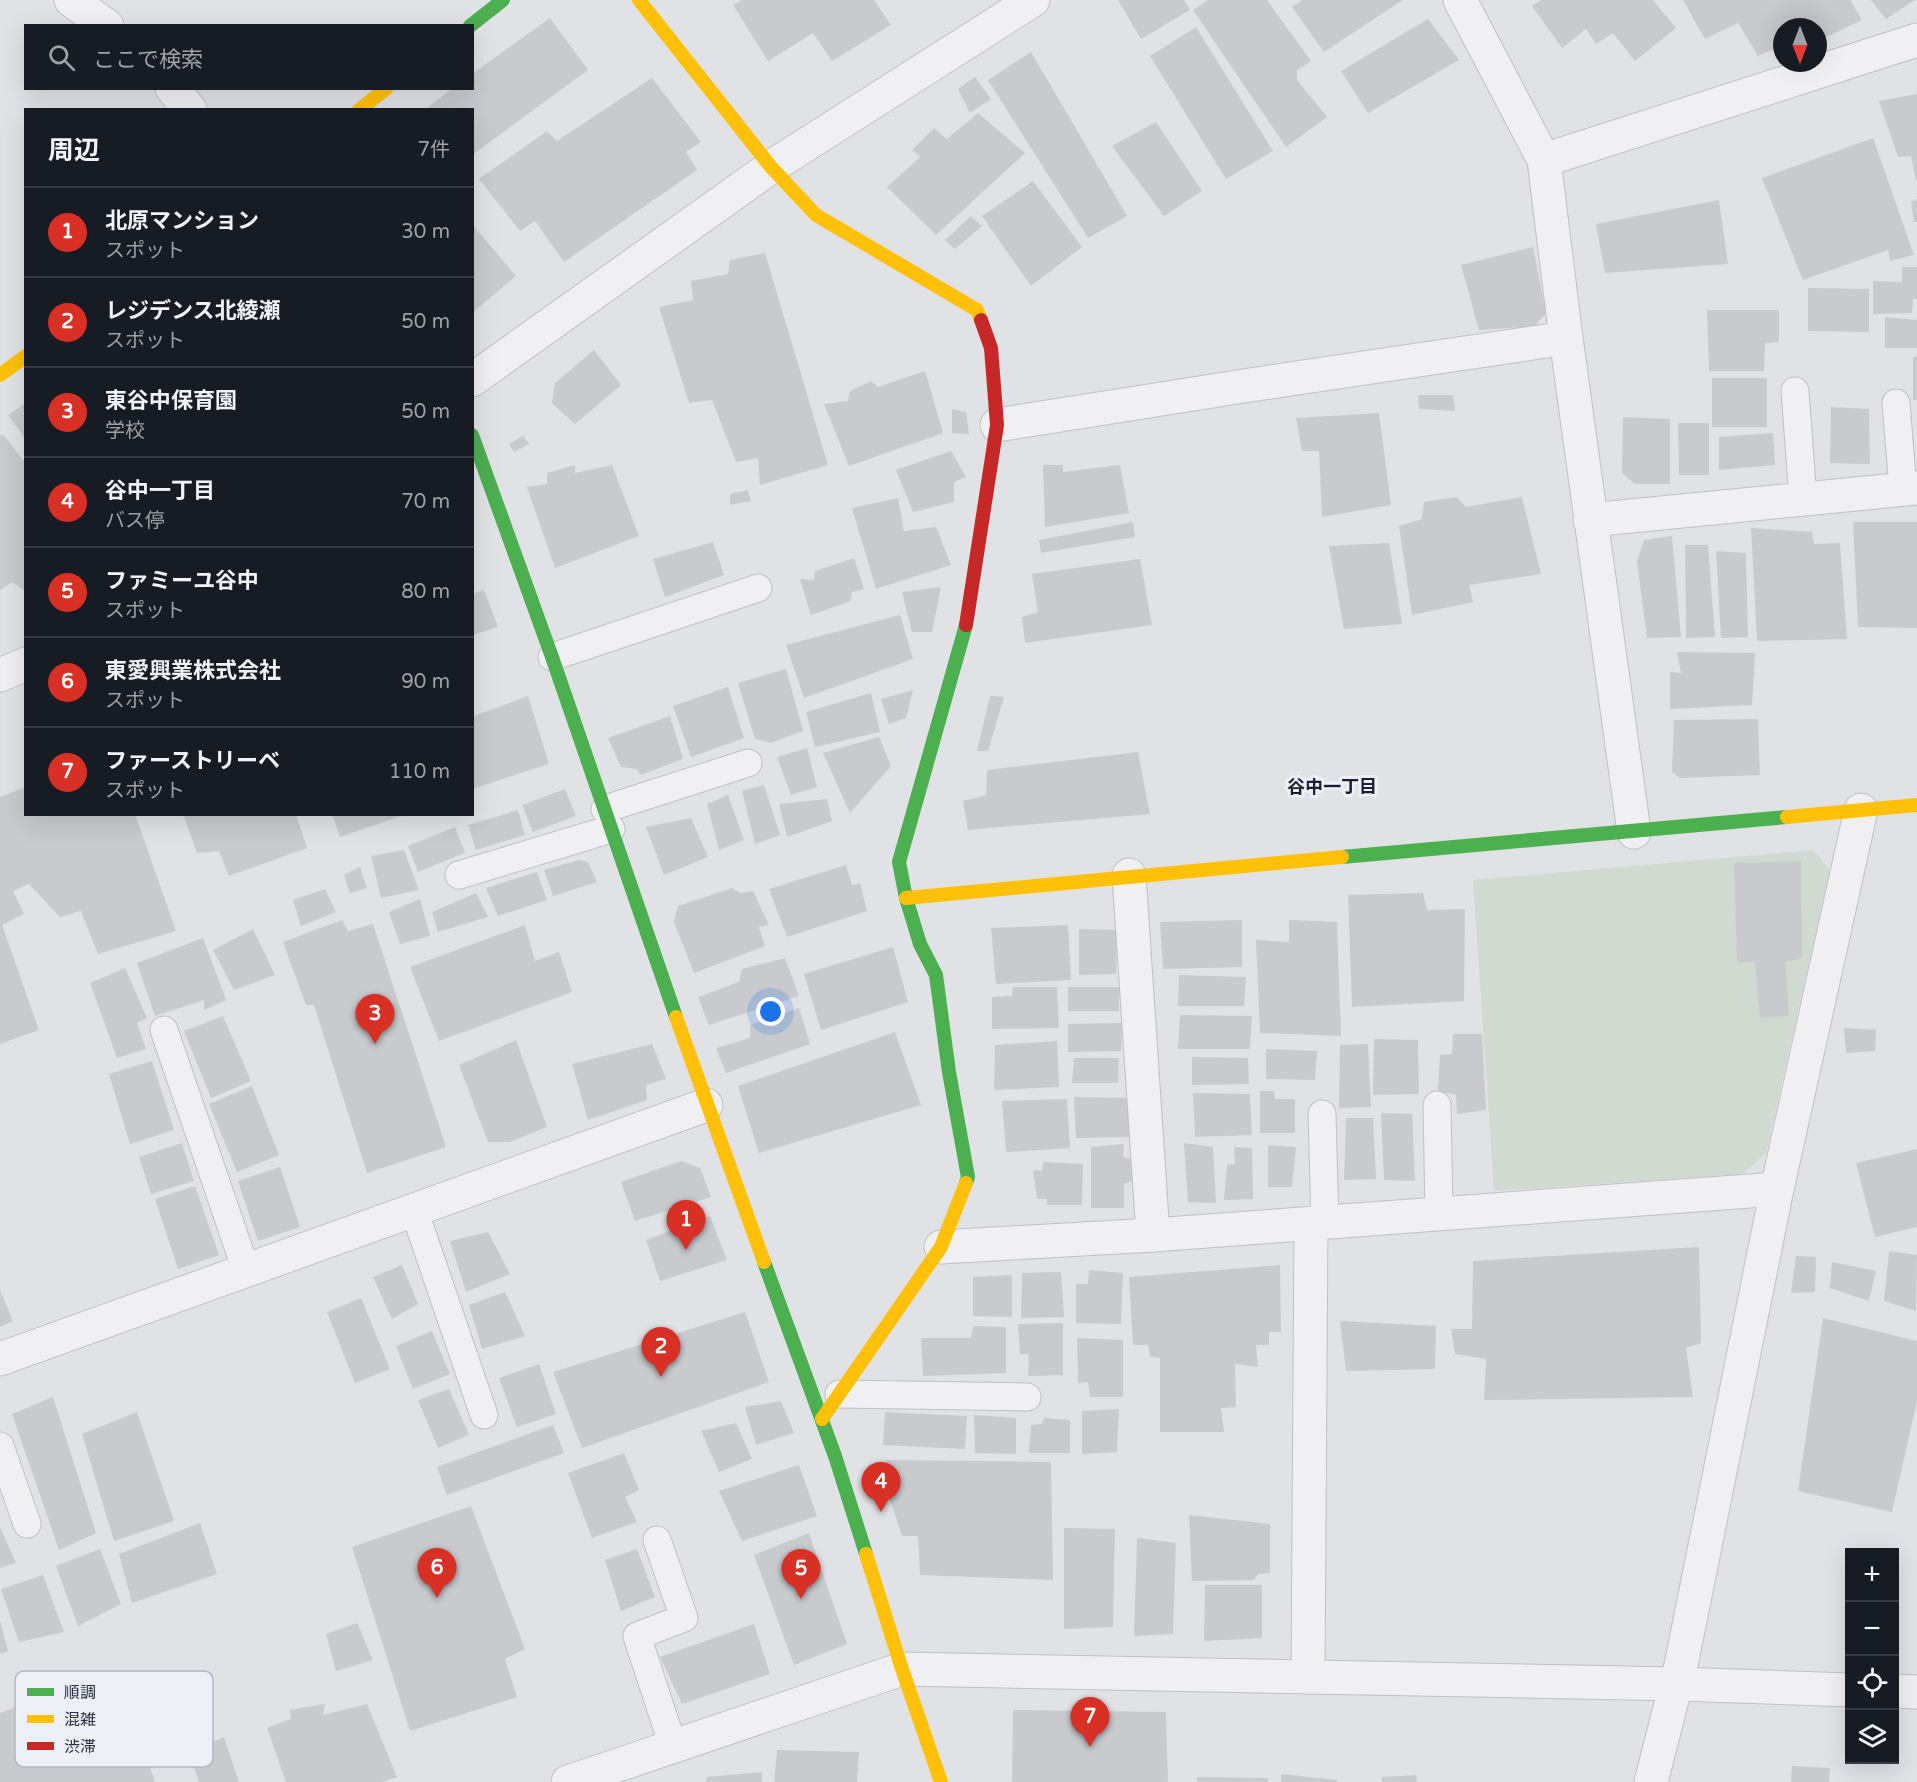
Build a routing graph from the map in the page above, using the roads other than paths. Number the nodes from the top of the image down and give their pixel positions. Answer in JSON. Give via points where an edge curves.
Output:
{"nodes":[{"id":1,"x":71,"y":0,"type":"edge"},
{"id":2,"x":503,"y":0,"type":"edge"},
{"id":3,"x":639,"y":0,"type":"edge"},
{"id":4,"x":1033,"y":0,"type":"edge"},
{"id":5,"x":1460,"y":0,"type":"edge"},
{"id":6,"x":103,"y":24,"type":"edge"},
{"id":7,"x":473,"y":24,"type":"edge"},
{"id":8,"x":1917,"y":40,"type":"edge"},
{"id":9,"x":174,"y":90,"type":"edge"},
{"id":10,"x":384,"y":90,"type":"edge"},
{"id":11,"x":188,"y":108,"type":"edge"},
{"id":12,"x":362,"y":108,"type":"edge"},
{"id":13,"x":1544,"y":160,"type":"junction"},
{"id":14,"x":771,"y":167,"type":"junction"},
{"id":15,"x":1566,"y":339,"type":"junction"},
{"id":16,"x":24,"y":357,"type":"edge"},
{"id":17,"x":0,"y":375,"type":"edge"},
{"id":18,"x":474,"y":379,"type":"edge"},
{"id":19,"x":1795,"y":391,"type":"dead end"},
{"id":20,"x":1896,"y":403,"type":"dead end"},
{"id":21,"x":997,"y":425,"type":"junction"},
{"id":22,"x":474,"y":441,"type":"edge"},
{"id":23,"x":1910,"y":489,"type":"edge"},
{"id":24,"x":1803,"y":499,"type":"junction"},
{"id":25,"x":1590,"y":520,"type":"junction"},
{"id":26,"x":758,"y":588,"type":"dead end"},
{"id":27,"x":552,"y":657,"type":"junction"},
{"id":28,"x":24,"y":665,"type":"edge"},
{"id":29,"x":0,"y":675,"type":"edge"},
{"id":30,"x":748,"y":763,"type":"dead end"},
{"id":31,"x":1917,"y":805,"type":"edge"},
{"id":32,"x":1860,"y":810,"type":"junction"},
{"id":33,"x":608,"y":819,"type":"junction"},
{"id":34,"x":1634,"y":832,"type":"junction"},
{"id":35,"x":459,"y":875,"type":"dead end"},
{"id":36,"x":1129,"y":875,"type":"junction"},
{"id":37,"x":906,"y":898,"type":"junction"},
{"id":38,"x":164,"y":1030,"type":"dead end"},
{"id":39,"x":706,"y":1105,"type":"junction"},
{"id":40,"x":1437,"y":1105,"type":"dead end"},
{"id":41,"x":1322,"y":1114,"type":"dead end"},
{"id":42,"x":1777,"y":1189,"type":"junction"},
{"id":43,"x":414,"y":1210,"type":"junction"},
{"id":44,"x":1439,"y":1214,"type":"junction"},
{"id":45,"x":1318,"y":1223,"type":"junction"},
{"id":46,"x":1153,"y":1235,"type":"junction"},
{"id":47,"x":941,"y":1247,"type":"junction"},
{"id":48,"x":246,"y":1270,"type":"junction"},
{"id":49,"x":0,"y":1359,"type":"edge"},
{"id":50,"x":839,"y":1394,"type":"junction"},
{"id":51,"x":1027,"y":1397,"type":"dead end"},
{"id":52,"x":484,"y":1415,"type":"dead end"},
{"id":53,"x":822,"y":1419,"type":"junction"},
{"id":54,"x":0,"y":1446,"type":"edge"},
{"id":55,"x":27,"y":1524,"type":"dead end"},
{"id":56,"x":657,"y":1540,"type":"dead end"},
{"id":57,"x":902,"y":1669,"type":"junction"},
{"id":58,"x":1308,"y":1677,"type":"junction"},
{"id":59,"x":1676,"y":1684,"type":"junction"},
{"id":60,"x":1845,"y":1690,"type":"edge"},
{"id":61,"x":1899,"y":1692,"type":"edge"},
{"id":62,"x":1917,"y":1692,"type":"edge"},
{"id":63,"x":673,"y":1746,"type":"junction"},
{"id":64,"x":568,"y":1782,"type":"edge"},
{"id":65,"x":941,"y":1782,"type":"edge"},
{"id":66,"x":1652,"y":1782,"type":"edge"}],
"edges":[{"from":1,"to":6,"type":"street"},
{"from":2,"to":7,"type":"street"},
{"from":3,"to":14,"type":"street"},
{"from":4,"to":14,"type":"street"},
{"from":5,"to":13,"type":"street"},
{"from":8,"to":13,"type":"street"},
{"from":9,"to":11,"type":"street"},
{"from":10,"to":12,"type":"street"},
{"from":13,"to":15,"type":"street"},
{"from":14,"to":18,"type":"street"},
{"from":14,"to":21,"type":"street","via":[[816,215],[978,310],[991,348]]},
{"from":15,"to":21,"type":"street"},
{"from":15,"to":25,"type":"street"},
{"from":16,"to":17,"type":"street"},
{"from":19,"to":24,"type":"lane"},
{"from":20,"to":23,"type":"lane"},
{"from":21,"to":37,"type":"street","via":[[969,615],[899,862]]},
{"from":22,"to":27,"type":"street"},
{"from":23,"to":24,"type":"street"},
{"from":24,"to":25,"type":"street"},
{"from":25,"to":34,"type":"street"},
{"from":26,"to":27,"type":"lane"},
{"from":27,"to":33,"type":"street"},
{"from":28,"to":29,"type":"street"},
{"from":30,"to":33,"type":"lane"},
{"from":31,"to":32,"type":"street"},
{"from":32,"to":34,"type":"street"},
{"from":32,"to":42,"type":"street"},
{"from":33,"to":35,"type":"lane"},
{"from":33,"to":39,"type":"street"},
{"from":34,"to":36,"type":"street"},
{"from":36,"to":37,"type":"street"},
{"from":36,"to":46,"type":"street"},
{"from":37,"to":47,"type":"street","via":[[920,944],[936,975],[968,1177]]},
{"from":38,"to":48,"type":"lane"},
{"from":39,"to":43,"type":"street"},
{"from":39,"to":53,"type":"street"},
{"from":40,"to":44,"type":"lane"},
{"from":41,"to":45,"type":"lane"},
{"from":42,"to":44,"type":"street"},
{"from":42,"to":59,"type":"street"},
{"from":43,"to":48,"type":"street"},
{"from":43,"to":52,"type":"lane"},
{"from":44,"to":45,"type":"street"},
{"from":45,"to":46,"type":"street"},
{"from":45,"to":58,"type":"street"},
{"from":46,"to":47,"type":"street"},
{"from":47,"to":50,"type":"street"},
{"from":48,"to":49,"type":"street"},
{"from":50,"to":51,"type":"lane"},
{"from":50,"to":53,"type":"street"},
{"from":53,"to":57,"type":"street"},
{"from":54,"to":55,"type":"lane"},
{"from":56,"to":63,"type":"lane","via":[[684,1618],[637,1636]]},
{"from":57,"to":58,"type":"street"},
{"from":57,"to":63,"type":"street"},
{"from":57,"to":65,"type":"street"},
{"from":58,"to":59,"type":"street"},
{"from":59,"to":60,"type":"street"},
{"from":59,"to":66,"type":"street"},
{"from":61,"to":62,"type":"street"},
{"from":63,"to":64,"type":"street"}]}
